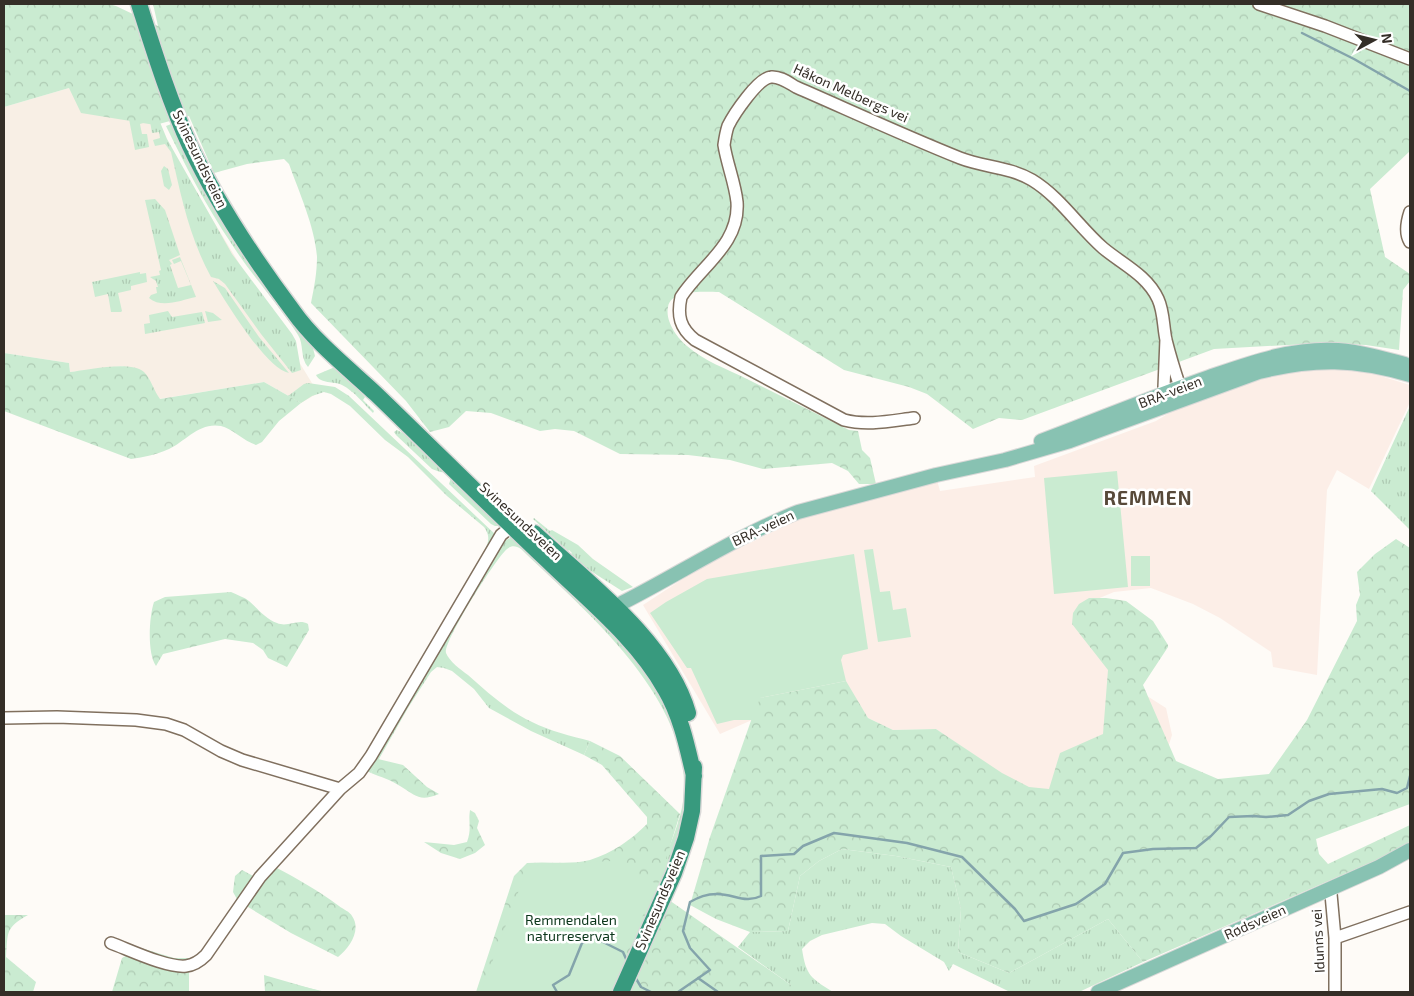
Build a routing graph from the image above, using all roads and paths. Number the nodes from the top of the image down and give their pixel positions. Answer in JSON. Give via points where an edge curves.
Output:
{"nodes":[{"id":1,"x":139,"y":4,"type":"edge"},
{"id":2,"x":1259,"y":4,"type":"edge"},
{"id":3,"x":1410,"y":60,"type":"edge"},
{"id":4,"x":1410,"y":212,"type":"edge"},
{"id":5,"x":1410,"y":242,"type":"edge"},
{"id":6,"x":286,"y":300,"type":"junction"},
{"id":7,"x":1166,"y":339,"type":"junction"},
{"id":8,"x":1410,"y":366,"type":"edge"},
{"id":9,"x":1410,"y":375,"type":"edge"},
{"id":10,"x":1180,"y":387,"type":"junction"},
{"id":11,"x":1164,"y":394,"type":"junction"},
{"id":12,"x":1176,"y":402,"type":"junction"},
{"id":13,"x":914,"y":418,"type":"dead end"},
{"id":14,"x":936,"y":476,"type":"junction"},
{"id":15,"x":512,"y":526,"type":"junction"},
{"id":16,"x":610,"y":612,"type":"junction"},
{"id":17,"x":4,"y":718,"type":"edge"},
{"id":18,"x":340,"y":789,"type":"junction"},
{"id":19,"x":1410,"y":850,"type":"edge"},
{"id":20,"x":1329,"y":889,"type":"junction"},
{"id":21,"x":1410,"y":912,"type":"edge"},
{"id":22,"x":1335,"y":938,"type":"junction"},
{"id":23,"x":112,"y":943,"type":"dead end"},
{"id":24,"x":621,"y":992,"type":"edge"},
{"id":25,"x":1098,"y":992,"type":"edge"},
{"id":26,"x":1335,"y":992,"type":"edge"}],
"edges":[{"from":1,"to":6,"type":"highway","name":"Svinesundsveien","via":[[190,146],[241,239]]},
{"from":2,"to":3,"type":"street"},
{"from":4,"to":5,"type":"street"},
{"from":6,"to":15,"type":"highway","name":"Svinesundsveien","via":[[317,338]]},
{"from":6,"to":16,"type":"highway","name":"Svinesundsveien","via":[[374,381]]},
{"from":7,"to":10,"type":"street"},
{"from":7,"to":11,"type":"street"},
{"from":7,"to":13,"type":"street","name":"Håkon Melbergs vei","via":[[1162,313],[1152,288],[1032,180],[962,159],[782,78],[765,79],[728,127],[724,145],[737,202],[735,225],[726,244],[681,297],[679,306],[684,330],[695,340],[844,420],[862,424]]},
{"from":8,"to":10,"type":"main road","name":"BRA-veien","via":[[1364,353],[1307,351],[1264,359]]},
{"from":9,"to":12,"type":"main road","name":"BRA-veien","via":[[1360,364],[1309,362],[1258,372]]},
{"from":10,"to":11,"type":"main road","name":"BRA-veien"},
{"from":10,"to":12,"type":"street"},
{"from":11,"to":12,"type":"street"},
{"from":11,"to":14,"type":"main road","name":"BRA-veien","via":[[1024,448]]},
{"from":12,"to":14,"type":"main road","name":"BRA-veien","via":[[1070,442]]},
{"from":14,"to":16,"type":"main road","name":"BRA-veien","via":[[817,506],[777,520]]},
{"from":15,"to":16,"type":"highway","name":"Svinesundsveien"},
{"from":15,"to":18,"type":"street","via":[[501,535],[371,756],[359,774]]},
{"from":16,"to":24,"type":"highway","name":"Svinesundsveien","via":[[665,688],[679,716],[694,776],[686,838],[674,873]]},
{"from":17,"to":18,"type":"street","via":[[136,720],[170,725],[242,760]]},
{"from":18,"to":23,"type":"street","via":[[260,877],[200,961],[184,966],[169,964]]},
{"from":19,"to":20,"type":"main road","name":"Rødsveien"},
{"from":20,"to":22,"type":"street","name":"Idunns vei"},
{"from":20,"to":25,"type":"main road","name":"Rødsveien"},
{"from":21,"to":22,"type":"street"},
{"from":22,"to":26,"type":"street","name":"Idunns vei"}]}
